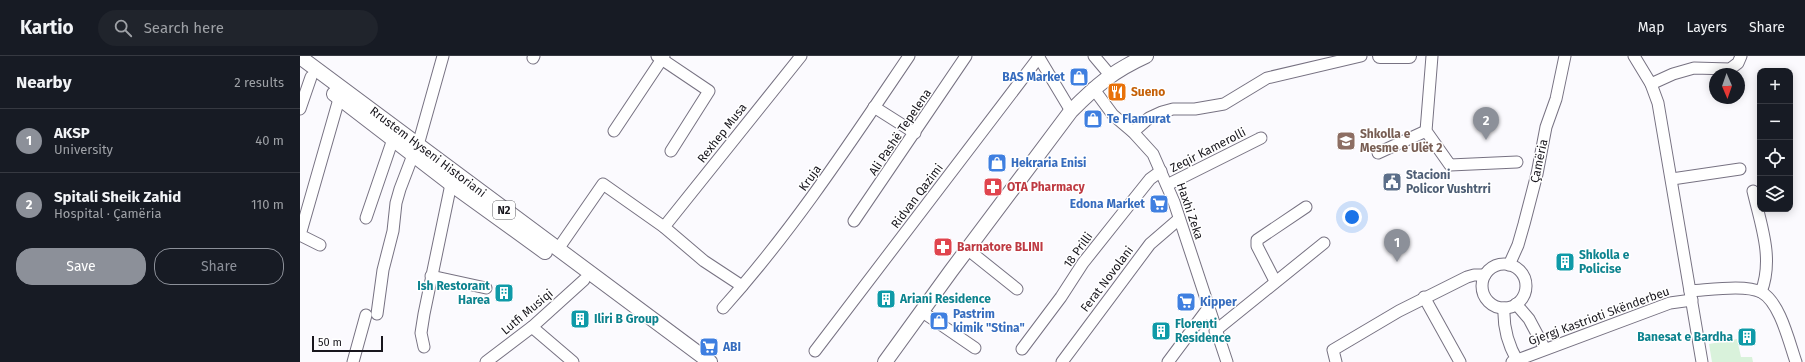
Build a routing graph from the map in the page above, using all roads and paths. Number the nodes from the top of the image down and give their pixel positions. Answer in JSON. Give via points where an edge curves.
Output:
{"nodes":[{"id":1,"x":443,"y":56,"type":"edge"},
{"id":2,"x":801,"y":56,"type":"edge"},
{"id":3,"x":909,"y":56,"type":"edge"},
{"id":4,"x":966,"y":56,"type":"edge"},
{"id":5,"x":1094,"y":56,"type":"edge"},
{"id":6,"x":1146,"y":56,"type":"edge"},
{"id":7,"x":1361,"y":56,"type":"edge"},
{"id":8,"x":1380,"y":56,"type":"edge"},
{"id":9,"x":1409,"y":56,"type":"edge"},
{"id":10,"x":1432,"y":56,"type":"edge"},
{"id":11,"x":1565,"y":56,"type":"edge"},
{"id":12,"x":1634,"y":56,"type":"edge"},
{"id":13,"x":1741,"y":56,"type":"edge"},
{"id":14,"x":300,"y":57,"type":"edge"},
{"id":15,"x":661,"y":57,"type":"edge"},
{"id":16,"x":1039,"y":57,"type":"edge"},
{"id":17,"x":306,"y":73,"type":"edge"},
{"id":18,"x":1110,"y":75,"type":"junction"},
{"id":19,"x":1651,"y":84,"type":"junction"},
{"id":20,"x":1093,"y":88,"type":"junction"},
{"id":21,"x":340,"y":99,"type":"junction"},
{"id":22,"x":874,"y":107,"type":"junction"},
{"id":23,"x":300,"y":108,"type":"edge"},
{"id":24,"x":1071,"y":111,"type":"junction"},
{"id":25,"x":614,"y":131,"type":"dead end"},
{"id":26,"x":1426,"y":131,"type":"junction"},
{"id":27,"x":1133,"y":132,"type":"junction"},
{"id":28,"x":915,"y":133,"type":"junction"},
{"id":29,"x":1261,"y":138,"type":"dead end"},
{"id":30,"x":393,"y":139,"type":"junction"},
{"id":31,"x":416,"y":150,"type":"junction"},
{"id":32,"x":671,"y":151,"type":"dead end"},
{"id":33,"x":1378,"y":153,"type":"dead end"},
{"id":34,"x":1516,"y":162,"type":"dead end"},
{"id":35,"x":1740,"y":169,"type":"dead end"},
{"id":36,"x":1161,"y":171,"type":"junction"},
{"id":37,"x":1672,"y":179,"type":"junction"},
{"id":38,"x":451,"y":184,"type":"junction"},
{"id":39,"x":1167,"y":186,"type":"junction"},
{"id":40,"x":1753,"y":191,"type":"dead end"},
{"id":41,"x":1306,"y":207,"type":"dead end"},
{"id":42,"x":366,"y":218,"type":"dead end"},
{"id":43,"x":1179,"y":219,"type":"junction"},
{"id":44,"x":854,"y":222,"type":"dead end"},
{"id":45,"x":664,"y":227,"type":"junction"},
{"id":46,"x":300,"y":235,"type":"edge"},
{"id":47,"x":1324,"y":243,"type":"dead end"},
{"id":48,"x":320,"y":245,"type":"dead end"},
{"id":49,"x":967,"y":249,"type":"junction"},
{"id":50,"x":558,"y":250,"type":"junction"},
{"id":51,"x":1509,"y":265,"type":"junction"},
{"id":52,"x":1485,"y":275,"type":"junction"},
{"id":53,"x":431,"y":276,"type":"junction"},
{"id":54,"x":584,"y":280,"type":"junction"},
{"id":55,"x":1275,"y":281,"type":"junction"},
{"id":56,"x":742,"y":286,"type":"junction"},
{"id":57,"x":486,"y":288,"type":"dead end"},
{"id":58,"x":1017,"y":289,"type":"dead end"},
{"id":59,"x":1761,"y":292,"type":"junction"},
{"id":60,"x":1691,"y":295,"type":"junction"},
{"id":61,"x":1424,"y":298,"type":"junction"},
{"id":62,"x":1516,"y":304,"type":"junction"},
{"id":63,"x":1209,"y":307,"type":"junction"},
{"id":64,"x":723,"y":308,"type":"dead end"},
{"id":65,"x":1504,"y":308,"type":"junction"},
{"id":66,"x":921,"y":311,"type":"junction"},
{"id":67,"x":532,"y":327,"type":"junction"},
{"id":68,"x":1215,"y":331,"type":"junction"},
{"id":69,"x":424,"y":347,"type":"dead end"},
{"id":70,"x":975,"y":348,"type":"dead end"},
{"id":71,"x":1022,"y":349,"type":"dead end"},
{"id":72,"x":1545,"y":349,"type":"junction"},
{"id":73,"x":815,"y":351,"type":"dead end"},
{"id":74,"x":491,"y":361,"type":"edge"},
{"id":75,"x":1515,"y":361,"type":"edge"},
{"id":76,"x":353,"y":362,"type":"edge"},
{"id":77,"x":573,"y":362,"type":"edge"},
{"id":78,"x":693,"y":362,"type":"edge"},
{"id":79,"x":710,"y":362,"type":"edge"},
{"id":80,"x":885,"y":362,"type":"edge"},
{"id":81,"x":1062,"y":362,"type":"edge"},
{"id":82,"x":1168,"y":362,"type":"edge"},
{"id":83,"x":1227,"y":362,"type":"edge"},
{"id":84,"x":1336,"y":362,"type":"edge"},
{"id":85,"x":1460,"y":362,"type":"edge"},
{"id":86,"x":1702,"y":362,"type":"edge"},
{"id":87,"x":1796,"y":362,"type":"edge"}],
"edges":[{"from":1,"to":31,"type":"street"},
{"from":2,"to":45,"type":"street","name":"Rexhep Musa"},
{"from":3,"to":22,"type":"street","name":"Kruja"},
{"from":4,"to":28,"type":"street","name":"Ali Pashë Tepelena"},
{"from":5,"to":18,"type":"street"},
{"from":6,"to":18,"type":"main road"},
{"from":7,"to":27,"type":"street","via":[[1267,78],[1224,104],[1162,112],[1148,118]]},
{"from":8,"to":9,"type":"main road"},
{"from":10,"to":26,"type":"street"},
{"from":11,"to":51,"type":"street","name":"Çamëria","via":[[1524,224]]},
{"from":12,"to":19,"type":"street"},
{"from":13,"to":19,"type":"street","via":[[1738,63],[1730,69],[1694,68]]},
{"from":14,"to":31,"type":"main road","name":"Rrustem Hyseni Historiani","number":"N2"},
{"from":15,"to":25,"type":"street"},
{"from":15,"to":32,"type":"street","via":[[709,91]]},
{"from":16,"to":24,"type":"street"},
{"from":16,"to":73,"type":"street","name":"Ridvan Qazimi"},
{"from":17,"to":21,"type":"main road","name":"Rrustem Hyseni Historiani","number":"N2"},
{"from":17,"to":23,"type":"street"},
{"from":18,"to":20,"type":"main road"},
{"from":19,"to":37,"type":"street","via":[[1658,103]]},
{"from":20,"to":24,"type":"main road"},
{"from":20,"to":27,"type":"street","name":"Haxhi Zeka","via":[[1113,115]]},
{"from":21,"to":30,"type":"main road","name":"Rrustem Hyseni Historiani","number":"N2"},
{"from":21,"to":46,"type":"street"},
{"from":22,"to":28,"type":"street"},
{"from":22,"to":56,"type":"street","name":"Kruja","via":[[786,233]]},
{"from":24,"to":49,"type":"main road"},
{"from":26,"to":33,"type":"street"},
{"from":26,"to":34,"type":"street","name":"Çamëria","via":[[1450,165]]},
{"from":27,"to":36,"type":"street","name":"Haxhi Zeka","via":[[1153,154]]},
{"from":28,"to":44,"type":"street","name":"Ali Pashë Tepelena"},
{"from":29,"to":39,"type":"street","name":"Zeqir Kamerolli"},
{"from":30,"to":31,"type":"main road","name":"Rrustem Hyseni Historiani","number":"N2"},
{"from":30,"to":42,"type":"street","name":"Rrustem Hyseni Historiani"},
{"from":31,"to":38,"type":"main road","name":"Rrustem Hyseni Historiani","number":"N2"},
{"from":31,"to":50,"type":"main road","name":"Rrustem Hyseni Historiani","number":"N2"},
{"from":31,"to":76,"type":"street","via":[[396,203],[393,231],[372,315]]},
{"from":35,"to":37,"type":"street"},
{"from":36,"to":39,"type":"street","name":"Haxhi Zeka"},
{"from":36,"to":71,"type":"street","name":"18 Prilli","via":[[1150,179],[1117,220]]},
{"from":37,"to":60,"type":"street"},
{"from":38,"to":53,"type":"street"},
{"from":38,"to":54,"type":"main road","name":"Rrustem Hyseni Historiani","number":"N2"},
{"from":39,"to":43,"type":"street","name":"Haxhi Zeka"},
{"from":40,"to":59,"type":"street","via":[[1768,254],[1766,279]]},
{"from":41,"to":55,"type":"street","via":[[1257,240],[1256,246]]},
{"from":43,"to":63,"type":"street","name":"Haxhi Zeka"},
{"from":43,"to":81,"type":"street","name":"Ferat Novolani","via":[[1150,244]]},
{"from":45,"to":50,"type":"street","via":[[603,184]]},
{"from":45,"to":56,"type":"street","via":[[704,260]]},
{"from":46,"to":48,"type":"street"},
{"from":47,"to":55,"type":"street"},
{"from":49,"to":58,"type":"street"},
{"from":49,"to":66,"type":"main road"},
{"from":50,"to":79,"type":"main road","name":"Rrustem Hyseni Historiani","number":"N2"},
{"from":51,"to":52,"type":"street","via":[[1494,267]]},
{"from":51,"to":62,"type":"street","via":[[1518,270],[1525,282],[1525,292]]},
{"from":52,"to":61,"type":"street","via":[[1474,275]]},
{"from":52,"to":65,"type":"street","via":[[1482,283],[1484,295],[1492,304]]},
{"from":53,"to":57,"type":"street"},
{"from":53,"to":69,"type":"street","via":[[421,333]]},
{"from":54,"to":67,"type":"street","name":"Lutfi Musiqi"},
{"from":54,"to":78,"type":"main road","name":"Rrustem Hyseni Historiani","number":"N2"},
{"from":55,"to":68,"type":"street"},
{"from":56,"to":64,"type":"street","name":"Kruja"},
{"from":59,"to":60,"type":"street","name":"Gjergj Kastrioti Skënderbeu","via":[[1734,288]]},
{"from":59,"to":87,"type":"street","via":[[1773,302],[1778,312]]},
{"from":60,"to":72,"type":"street","name":"Gjergj Kastrioti Skënderbeu"},
{"from":60,"to":86,"type":"street"},
{"from":61,"to":84,"type":"street","via":[[1333,350]]},
{"from":61,"to":85,"type":"street"},
{"from":62,"to":65,"type":"street"},
{"from":62,"to":72,"type":"street","via":[[1529,319]]},
{"from":63,"to":68,"type":"street","name":"Haxhi Zeka"},
{"from":63,"to":82,"type":"street"},
{"from":65,"to":75,"type":"street","via":[[1506,335]]},
{"from":66,"to":70,"type":"street"},
{"from":66,"to":80,"type":"main road"},
{"from":67,"to":74,"type":"street","name":"Lutfi Musiqi"},
{"from":67,"to":77,"type":"street"},
{"from":68,"to":83,"type":"street","name":"Haxhi Zeka"},
{"from":72,"to":75,"type":"street","name":"Gjergj Kastrioti Skënderbeu"}]}
